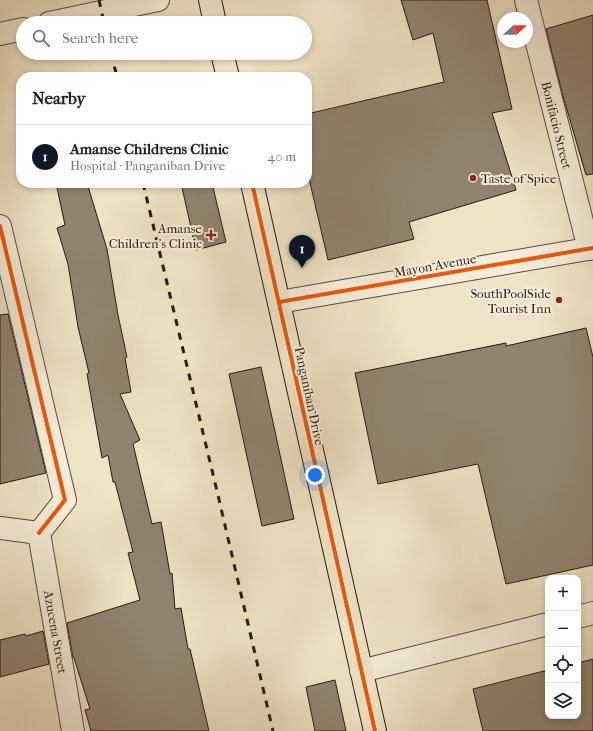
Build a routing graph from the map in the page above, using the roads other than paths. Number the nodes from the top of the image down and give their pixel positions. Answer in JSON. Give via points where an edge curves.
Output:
{"nodes":[{"id":1,"x":158,"y":0,"type":"edge"},
{"id":2,"x":210,"y":0,"type":"edge"},
{"id":3,"x":526,"y":0,"type":"edge"},
{"id":4,"x":82,"y":16,"type":"edge"},
{"id":5,"x":213,"y":16,"type":"edge"},
{"id":6,"x":16,"y":31,"type":"edge"},
{"id":7,"x":0,"y":34,"type":"edge"},
{"id":8,"x":224,"y":60,"type":"edge"},
{"id":9,"x":227,"y":72,"type":"edge"},
{"id":10,"x":253,"y":188,"type":"edge"},
{"id":11,"x":0,"y":226,"type":"edge"},
{"id":12,"x":591,"y":249,"type":"edge"},
{"id":13,"x":279,"y":302,"type":"junction"},
{"id":14,"x":0,"y":528,"type":"edge"},
{"id":15,"x":39,"y":533,"type":"junction"},
{"id":16,"x":593,"y":613,"type":"edge"},
{"id":17,"x":581,"y":616,"type":"edge"},
{"id":18,"x":545,"y":625,"type":"edge"},
{"id":19,"x":361,"y":671,"type":"junction"},
{"id":20,"x":73,"y":731,"type":"edge"},
{"id":21,"x":375,"y":731,"type":"edge"}],
"edges":[{"from":1,"to":4,"type":"street"},
{"from":2,"to":5,"type":"main road"},
{"from":3,"to":12,"type":"street","name":"Bonifacio Street"},
{"from":6,"to":7,"type":"street"},
{"from":8,"to":9,"type":"main road"},
{"from":10,"to":13,"type":"main road","name":"Panganiban Drive"},
{"from":11,"to":15,"type":"street","via":[[65,500]]},
{"from":12,"to":13,"type":"street","name":"Mayon Avenue"},
{"from":13,"to":19,"type":"main road","name":"Panganiban Drive"},
{"from":14,"to":15,"type":"street"},
{"from":15,"to":20,"type":"street","name":"Azucena Street"},
{"from":16,"to":17,"type":"street"},
{"from":18,"to":19,"type":"street"},
{"from":19,"to":21,"type":"main road","name":"Panganiban Drive"}]}
